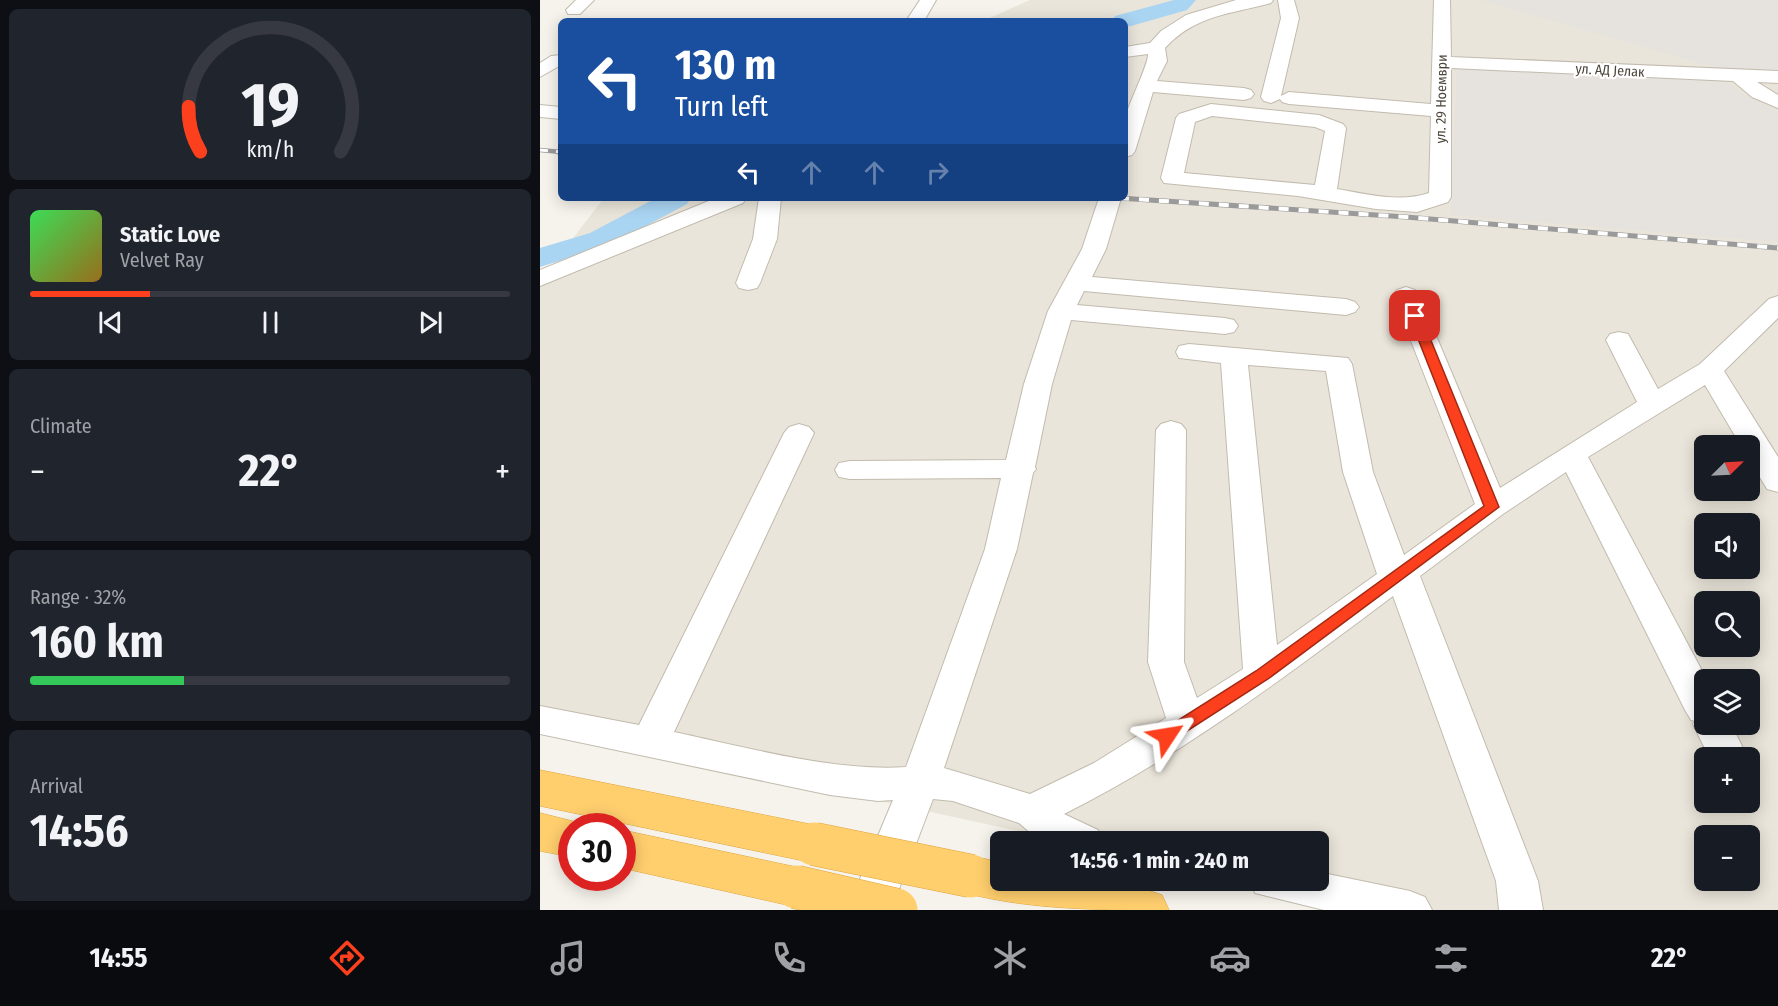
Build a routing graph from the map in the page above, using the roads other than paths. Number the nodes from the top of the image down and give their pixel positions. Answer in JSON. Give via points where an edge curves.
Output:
{"nodes":[{"id":1,"x":928,"y":0,"type":"edge"},
{"id":2,"x":1265,"y":0,"type":"edge"},
{"id":3,"x":1286,"y":0,"type":"edge"},
{"id":4,"x":1442,"y":0,"type":"edge"},
{"id":5,"x":917,"y":18,"type":"edge"},
{"id":6,"x":1156,"y":47,"type":"junction"},
{"id":7,"x":1128,"y":52,"type":"edge"},
{"id":8,"x":558,"y":60,"type":"edge"},
{"id":9,"x":1442,"y":62,"type":"junction"},
{"id":10,"x":540,"y":71,"type":"edge"},
{"id":11,"x":1739,"y":76,"type":"junction"},
{"id":12,"x":1778,"y":77,"type":"edge"},
{"id":13,"x":1145,"y":86,"type":"junction"},
{"id":14,"x":1271,"y":97,"type":"junction"},
{"id":15,"x":1775,"y":109,"type":"edge"},
{"id":16,"x":540,"y":111,"type":"edge"},
{"id":17,"x":1441,"y":111,"type":"junction"},
{"id":18,"x":558,"y":113,"type":"edge"},
{"id":19,"x":1128,"y":141,"type":"edge"},
{"id":20,"x":1325,"y":193,"type":"junction"},
{"id":21,"x":728,"y":201,"type":"edge"},
{"id":22,"x":770,"y":201,"type":"edge"},
{"id":23,"x":1109,"y":201,"type":"edge"},
{"id":24,"x":540,"y":279,"type":"edge"},
{"id":25,"x":748,"y":283,"type":"dead end"},
{"id":26,"x":1077,"y":283,"type":"junction"},
{"id":27,"x":1406,"y":295,"type":"dead end"},
{"id":28,"x":1778,"y":304,"type":"edge"},
{"id":29,"x":1346,"y":307,"type":"dead end"},
{"id":30,"x":1060,"y":311,"type":"junction"},
{"id":31,"x":1619,"y":339,"type":"dead end"},
{"id":32,"x":1229,"y":341,"type":"junction"},
{"id":33,"x":1189,"y":352,"type":"dead end"},
{"id":34,"x":1710,"y":370,"type":"junction"},
{"id":35,"x":1653,"y":406,"type":"junction"},
{"id":36,"x":1171,"y":430,"type":"dead end"},
{"id":37,"x":799,"y":433,"type":"dead end"},
{"id":38,"x":1572,"y":454,"type":"junction"},
{"id":39,"x":1020,"y":469,"type":"junction"},
{"id":40,"x":850,"y":470,"type":"dead end"},
{"id":41,"x":1778,"y":483,"type":"edge"},
{"id":42,"x":1492,"y":507,"type":"junction"},
{"id":43,"x":1399,"y":575,"type":"junction"},
{"id":44,"x":1262,"y":675,"type":"junction"},
{"id":45,"x":1694,"y":691,"type":"edge"},
{"id":46,"x":540,"y":720,"type":"edge"},
{"id":47,"x":1187,"y":723,"type":"junction"},
{"id":48,"x":650,"y":743,"type":"junction"},
{"id":49,"x":920,"y":782,"type":"junction"},
{"id":50,"x":540,"y":788,"type":"edge"},
{"id":51,"x":1033,"y":811,"type":"junction"},
{"id":52,"x":540,"y":831,"type":"edge"},
{"id":53,"x":1059,"y":831,"type":"edge"},
{"id":54,"x":558,"y":835,"type":"edge"},
{"id":55,"x":540,"y":848,"type":"edge"},
{"id":56,"x":558,"y":850,"type":"edge"},
{"id":57,"x":636,"y":852,"type":"edge"},
{"id":58,"x":636,"y":862,"type":"edge"},
{"id":59,"x":796,"y":887,"type":"junction"},
{"id":60,"x":1321,"y":891,"type":"edge"},
{"id":61,"x":869,"y":910,"type":"edge"},
{"id":62,"x":896,"y":910,"type":"edge"},
{"id":63,"x":1145,"y":910,"type":"edge"},
{"id":64,"x":1410,"y":910,"type":"edge"},
{"id":65,"x":1521,"y":910,"type":"edge"}],
"edges":[{"from":1,"to":5,"type":"street"},
{"from":2,"to":6,"type":"street","via":[[1215,9],[1191,18],[1168,33]]},
{"from":3,"to":14,"type":"street","via":[[1290,18]]},
{"from":4,"to":9,"type":"street","name":"ул. 29 Ноември"},
{"from":6,"to":7,"type":"street"},
{"from":6,"to":13,"type":"street","via":[[1158,61]]},
{"from":8,"to":10,"type":"street"},
{"from":9,"to":11,"type":"street","name":"ул. АД Јелак"},
{"from":9,"to":17,"type":"street","name":"ул. 29 Ноември"},
{"from":11,"to":12,"type":"street","name":"ул. АД Јелак"},
{"from":11,"to":15,"type":"street"},
{"from":13,"to":14,"type":"street"},
{"from":13,"to":19,"type":"street"},
{"from":14,"to":17,"type":"street"},
{"from":16,"to":18,"type":"street"},
{"from":17,"to":20,"type":"street","name":"ул. 29 Ноември","via":[[1440,197],[1417,205]]},
{"from":20,"to":20,"type":"street","via":[[1172,178],[1186,118],[1211,110],[1319,121],[1336,128]]},
{"from":21,"to":24,"type":"street"},
{"from":22,"to":25,"type":"street","via":[[765,239]]},
{"from":23,"to":26,"type":"street","via":[[1094,249]]},
{"from":26,"to":29,"type":"street"},
{"from":26,"to":30,"type":"street"},
{"from":27,"to":42,"type":"street"},
{"from":28,"to":34,"type":"street"},
{"from":30,"to":32,"type":"street"},
{"from":30,"to":39,"type":"street","via":[[1038,384]]},
{"from":31,"to":35,"type":"street"},
{"from":32,"to":33,"type":"street"},
{"from":32,"to":43,"type":"street","via":[[1338,363],[1358,472]]},
{"from":32,"to":44,"type":"street"},
{"from":34,"to":35,"type":"street"},
{"from":34,"to":41,"type":"street"},
{"from":35,"to":38,"type":"street"},
{"from":36,"to":47,"type":"street","via":[[1166,662]]},
{"from":37,"to":48,"type":"street"},
{"from":38,"to":42,"type":"street"},
{"from":38,"to":45,"type":"street"},
{"from":39,"to":40,"type":"street"},
{"from":39,"to":49,"type":"street","via":[[1001,549]]},
{"from":42,"to":43,"type":"street"},
{"from":43,"to":44,"type":"street"},
{"from":43,"to":65,"type":"street","via":[[1517,881]]},
{"from":44,"to":47,"type":"street"},
{"from":46,"to":48,"type":"street"},
{"from":47,"to":51,"type":"street","via":[[1108,774]]},
{"from":48,"to":49,"type":"street","via":[[830,779],[878,784]]},
{"from":49,"to":51,"type":"street","via":[[953,785]]},
{"from":49,"to":61,"type":"street"},
{"from":50,"to":63,"type":"highway","bridge":true},
{"from":51,"to":53,"type":"street"},
{"from":52,"to":54,"type":"highway"},
{"from":55,"to":56,"type":"street"},
{"from":57,"to":59,"type":"highway"},
{"from":58,"to":59,"type":"street"},
{"from":59,"to":62,"type":"highway","bridge":true},
{"from":60,"to":64,"type":"street"}]}
